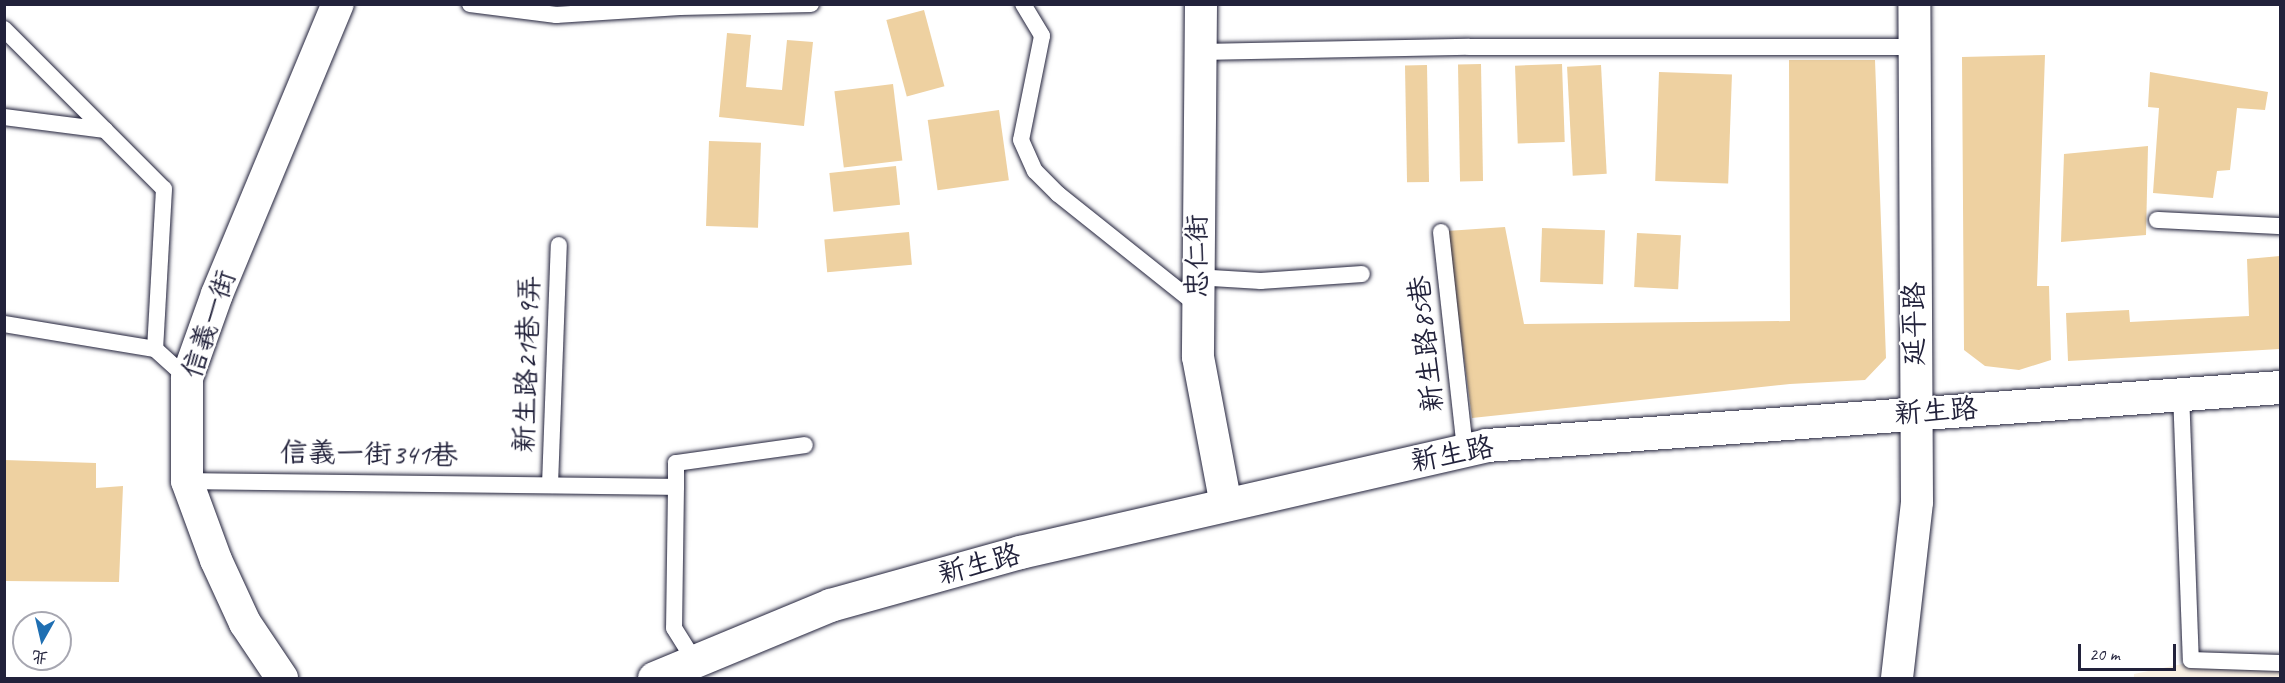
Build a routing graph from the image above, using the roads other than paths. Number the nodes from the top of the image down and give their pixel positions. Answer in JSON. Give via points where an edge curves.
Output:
{"nodes":[{"id":1,"x":338,"y":4,"type":"edge"},
{"id":2,"x":470,"y":4,"type":"edge"},
{"id":3,"x":811,"y":4,"type":"edge"},
{"id":4,"x":1023,"y":4,"type":"edge"},
{"id":5,"x":1201,"y":4,"type":"edge"},
{"id":6,"x":1914,"y":4,"type":"edge"},
{"id":7,"x":4,"y":29,"type":"edge"},
{"id":8,"x":1915,"y":47,"type":"junction"},
{"id":9,"x":1200,"y":52,"type":"junction"},
{"id":10,"x":4,"y":117,"type":"edge"},
{"id":11,"x":105,"y":130,"type":"junction"},
{"id":12,"x":2157,"y":220,"type":"dead end"},
{"id":13,"x":2280,"y":226,"type":"edge"},
{"id":14,"x":1441,"y":232,"type":"dead end"},
{"id":15,"x":559,"y":245,"type":"dead end"},
{"id":16,"x":1362,"y":274,"type":"dead end"},
{"id":17,"x":1196,"y":291,"type":"junction"},
{"id":18,"x":4,"y":324,"type":"edge"},
{"id":19,"x":155,"y":349,"type":"junction"},
{"id":20,"x":187,"y":378,"type":"junction"},
{"id":21,"x":2280,"y":387,"type":"edge"},
{"id":22,"x":2181,"y":392,"type":"junction"},
{"id":23,"x":1914,"y":412,"type":"junction"},
{"id":24,"x":805,"y":445,"type":"dead end"},
{"id":25,"x":1465,"y":450,"type":"junction"},
{"id":26,"x":187,"y":481,"type":"junction"},
{"id":27,"x":550,"y":485,"type":"junction"},
{"id":28,"x":676,"y":487,"type":"junction"},
{"id":29,"x":1226,"y":505,"type":"junction"},
{"id":30,"x":694,"y":660,"type":"junction"},
{"id":31,"x":2280,"y":663,"type":"edge"},
{"id":32,"x":282,"y":678,"type":"edge"},
{"id":33,"x":654,"y":678,"type":"edge"},
{"id":34,"x":1897,"y":678,"type":"edge"}],
"edges":[{"from":1,"to":20,"type":"street","name":"信義一街","via":[[217,294]]},
{"from":2,"to":3,"type":"lane","via":[[556,15]]},
{"from":4,"to":17,"type":"lane","via":[[1042,36],[1021,140],[1035,171],[1058,194]]},
{"from":5,"to":9,"type":"street","name":"忠仁街"},
{"from":6,"to":8,"type":"street","name":"延平路"},
{"from":7,"to":11,"type":"lane"},
{"from":8,"to":9,"type":"lane","via":[[1469,47]]},
{"from":8,"to":23,"type":"street","name":"延平路"},
{"from":9,"to":17,"type":"street","name":"忠仁街"},
{"from":10,"to":11,"type":"lane"},
{"from":11,"to":19,"type":"lane","via":[[164,189]]},
{"from":12,"to":13,"type":"lane"},
{"from":14,"to":25,"type":"lane","name":"新生路85巷"},
{"from":15,"to":27,"type":"lane","name":"新生路21巷9弄"},
{"from":16,"to":17,"type":"lane","via":[[1261,281]]},
{"from":17,"to":29,"type":"street","name":"忠仁街","via":[[1198,357]]},
{"from":18,"to":19,"type":"lane"},
{"from":19,"to":20,"type":"lane"},
{"from":20,"to":26,"type":"street","name":"信義一街"},
{"from":21,"to":22,"type":"main road","name":"新生路"},
{"from":22,"to":23,"type":"main road","name":"新生路"},
{"from":22,"to":31,"type":"lane","via":[[2191,660]]},
{"from":23,"to":25,"type":"main road","name":"新生路","via":[[1486,445]]},
{"from":23,"to":34,"type":"street","name":"延平路","via":[[1917,502]]},
{"from":24,"to":28,"type":"lane","via":[[676,463]]},
{"from":25,"to":29,"type":"main road","name":"新生路"},
{"from":26,"to":27,"type":"lane","name":"信義一街341巷"},
{"from":26,"to":32,"type":"street","name":"信義一街","via":[[216,560],[245,623]]},
{"from":27,"to":28,"type":"lane","name":"信義一街341巷"},
{"from":28,"to":30,"type":"lane","via":[[674,628]]},
{"from":29,"to":30,"type":"main road","name":"新生路","via":[[1020,552],[830,605]]},
{"from":30,"to":33,"type":"main road","name":"新生路"}]}
